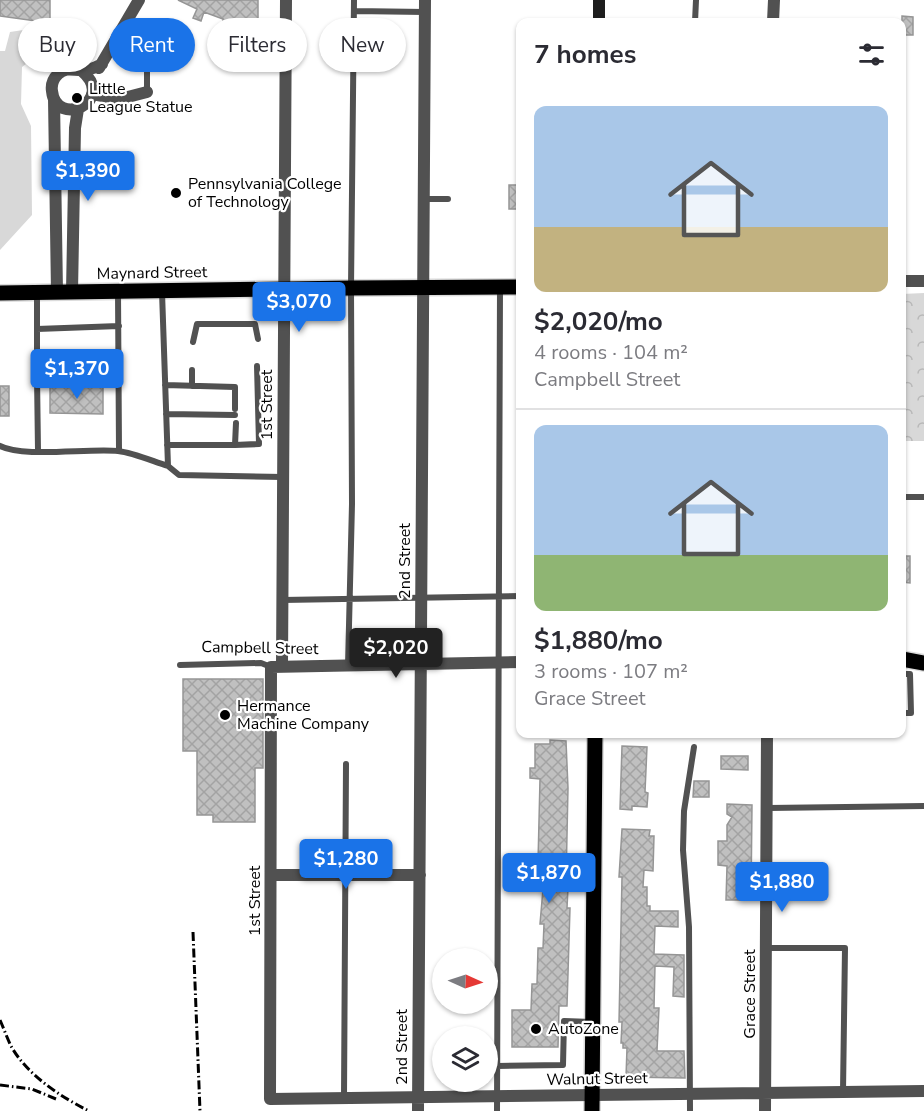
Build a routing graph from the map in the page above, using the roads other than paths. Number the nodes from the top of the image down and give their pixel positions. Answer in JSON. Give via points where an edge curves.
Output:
{"nodes":[{"id":1,"x":139,"y":0,"type":"edge"},
{"id":2,"x":286,"y":0,"type":"edge"},
{"id":3,"x":354,"y":0,"type":"edge"},
{"id":4,"x":599,"y":0,"type":"edge"},
{"id":5,"x":696,"y":0,"type":"edge"},
{"id":6,"x":774,"y":0,"type":"edge"},
{"id":7,"x":425,"y":6,"type":"edge"},
{"id":8,"x":354,"y":11,"type":"junction"},
{"id":9,"x":286,"y":18,"type":"edge"},
{"id":10,"x":599,"y":18,"type":"edge"},
{"id":11,"x":696,"y":18,"type":"edge"},
{"id":12,"x":773,"y":18,"type":"edge"},
{"id":13,"x":102,"y":64,"type":"junction"},
{"id":14,"x":97,"y":67,"type":"edge"},
{"id":15,"x":61,"y":72,"type":"edge"},
{"id":16,"x":83,"y":72,"type":"edge"},
{"id":17,"x":147,"y":72,"type":"edge"},
{"id":18,"x":285,"y":72,"type":"edge"},
{"id":19,"x":92,"y":88,"type":"junction"},
{"id":20,"x":147,"y":92,"type":"joint"},
{"id":21,"x":54,"y":99,"type":"junction"},
{"id":22,"x":78,"y":109,"type":"junction"},
{"id":23,"x":424,"y":199,"type":"junction"},
{"id":24,"x":448,"y":199,"type":"dead end"},
{"id":25,"x":906,"y":281,"type":"edge"},
{"id":26,"x":924,"y":281,"type":"edge"},
{"id":27,"x":423,"y":287,"type":"junction"},
{"id":28,"x":500,"y":287,"type":"junction"},
{"id":29,"x":516,"y":287,"type":"edge"},
{"id":30,"x":351,"y":288,"type":"junction"},
{"id":31,"x":284,"y":289,"type":"junction"},
{"id":32,"x":118,"y":291,"type":"junction"},
{"id":33,"x":162,"y":291,"type":"junction"},
{"id":34,"x":37,"y":292,"type":"junction"},
{"id":35,"x":64,"y":292,"type":"junction"},
{"id":36,"x":0,"y":293,"type":"edge"},
{"id":37,"x":119,"y":326,"type":"junction"},
{"id":38,"x":37,"y":329,"type":"junction"},
{"id":39,"x":258,"y":339,"type":"dead end"},
{"id":40,"x":192,"y":342,"type":"dead end"},
{"id":41,"x":257,"y":366,"type":"dead end"},
{"id":42,"x":192,"y":370,"type":"dead end"},
{"id":43,"x":38,"y":376,"type":"junction"},
{"id":44,"x":119,"y":376,"type":"junction"},
{"id":45,"x":165,"y":385,"type":"junction"},
{"id":46,"x":192,"y":386,"type":"junction"},
{"id":47,"x":166,"y":414,"type":"junction"},
{"id":48,"x":236,"y":423,"type":"dead end"},
{"id":49,"x":236,"y":445,"type":"junction"},
{"id":50,"x":0,"y":446,"type":"edge"},
{"id":51,"x":167,"y":446,"type":"junction"},
{"id":52,"x":38,"y":451,"type":"junction"},
{"id":53,"x":119,"y":451,"type":"junction"},
{"id":54,"x":168,"y":466,"type":"junction"},
{"id":55,"x":283,"y":477,"type":"junction"},
{"id":56,"x":906,"y":497,"type":"edge"},
{"id":57,"x":924,"y":497,"type":"edge"},
{"id":58,"x":499,"y":596,"type":"junction"},
{"id":59,"x":516,"y":596,"type":"edge"},
{"id":60,"x":421,"y":598,"type":"junction"},
{"id":61,"x":351,"y":599,"type":"junction"},
{"id":62,"x":282,"y":600,"type":"junction"},
{"id":63,"x":906,"y":659,"type":"edge"},
{"id":64,"x":499,"y":662,"type":"junction"},
{"id":65,"x":516,"y":662,"type":"edge"},
{"id":66,"x":421,"y":663,"type":"junction"},
{"id":67,"x":924,"y":663,"type":"edge"},
{"id":68,"x":180,"y":665,"type":"dead end"},
{"id":69,"x":348,"y":666,"type":"junction"},
{"id":70,"x":277,"y":667,"type":"junction"},
{"id":71,"x":906,"y":674,"type":"edge"},
{"id":72,"x":906,"y":713,"type":"edge"},
{"id":73,"x":595,"y":738,"type":"edge"},
{"id":74,"x":767,"y":738,"type":"edge"},
{"id":75,"x":694,"y":747,"type":"dead end"},
{"id":76,"x":346,"y":764,"type":"dead end"},
{"id":77,"x":924,"y":806,"type":"edge"},
{"id":78,"x":768,"y":808,"type":"junction"},
{"id":79,"x":272,"y":875,"type":"junction"},
{"id":80,"x":344,"y":875,"type":"junction"},
{"id":81,"x":420,"y":875,"type":"junction"},
{"id":82,"x":766,"y":948,"type":"junction"},
{"id":83,"x":592,"y":1022,"type":"junction"},
{"id":84,"x":497,"y":1026,"type":"edge"},
{"id":85,"x":498,"y":1066,"type":"edge"},
{"id":86,"x":924,"y":1091,"type":"edge"},
{"id":87,"x":497,"y":1092,"type":"edge"},
{"id":88,"x":843,"y":1092,"type":"junction"},
{"id":89,"x":765,"y":1093,"type":"junction"},
{"id":90,"x":690,"y":1094,"type":"junction"},
{"id":91,"x":497,"y":1096,"type":"junction"},
{"id":92,"x":418,"y":1097,"type":"junction"},
{"id":93,"x":344,"y":1098,"type":"junction"},
{"id":94,"x":270,"y":1099,"type":"joint"},
{"id":95,"x":592,"y":1104,"type":"edge"},
{"id":96,"x":418,"y":1111,"type":"edge"},
{"id":97,"x":497,"y":1111,"type":"edge"},
{"id":98,"x":690,"y":1111,"type":"edge"},
{"id":99,"x":765,"y":1111,"type":"edge"}],
"edges":[{"from":1,"to":13,"type":"street"},
{"from":2,"to":9,"type":"street","name":"1st Street"},
{"from":3,"to":8,"type":"lane"},
{"from":4,"to":10,"type":"main road"},
{"from":5,"to":11,"type":"lane"},
{"from":6,"to":12,"type":"street"},
{"from":7,"to":8,"type":"lane","name":"2nd Street"},
{"from":7,"to":23,"type":"street","name":"2nd Street"},
{"from":8,"to":30,"type":"lane"},
{"from":13,"to":14,"type":"street"},
{"from":13,"to":19,"type":"street"},
{"from":15,"to":21,"type":"street","via":[[51,87]]},
{"from":16,"to":19,"type":"street"},
{"from":17,"to":20,"type":"lane"},
{"from":18,"to":31,"type":"street","name":"1st Street"},
{"from":19,"to":20,"type":"street","via":[[120,99]]},
{"from":19,"to":22,"type":"street","via":[[85,105]]},
{"from":21,"to":22,"type":"street","via":[[62,108]]},
{"from":21,"to":35,"type":"street"},
{"from":22,"to":35,"type":"street"},
{"from":23,"to":24,"type":"lane"},
{"from":23,"to":27,"type":"street","name":"2nd Street"},
{"from":25,"to":26,"type":"street"},
{"from":27,"to":28,"type":"main road","name":"Maynard Street"},
{"from":27,"to":30,"type":"main road","name":"Maynard Street"},
{"from":27,"to":60,"type":"street","name":"2nd Street"},
{"from":28,"to":29,"type":"main road","name":"Maynard Street"},
{"from":28,"to":58,"type":"lane"},
{"from":30,"to":31,"type":"main road","name":"Maynard Street"},
{"from":30,"to":61,"type":"lane"},
{"from":31,"to":33,"type":"main road","name":"Maynard Street"},
{"from":31,"to":55,"type":"street","name":"1st Street"},
{"from":32,"to":33,"type":"main road","name":"Maynard Street"},
{"from":32,"to":35,"type":"main road","name":"Maynard Street"},
{"from":32,"to":37,"type":"lane"},
{"from":33,"to":45,"type":"lane"},
{"from":34,"to":35,"type":"main road","name":"Maynard Street"},
{"from":34,"to":36,"type":"main road","name":"Maynard Street"},
{"from":34,"to":38,"type":"lane"},
{"from":37,"to":38,"type":"lane"},
{"from":37,"to":44,"type":"lane"},
{"from":38,"to":43,"type":"lane"},
{"from":39,"to":40,"type":"lane","via":[[255,324],[198,324]]},
{"from":41,"to":49,"type":"lane","via":[[259,444]]},
{"from":42,"to":46,"type":"lane"},
{"from":43,"to":44,"type":"lane"},
{"from":43,"to":52,"type":"lane"},
{"from":44,"to":53,"type":"lane"},
{"from":45,"to":46,"type":"lane"},
{"from":45,"to":47,"type":"lane"},
{"from":46,"to":47,"type":"lane","via":[[235,387],[235,412]]},
{"from":47,"to":51,"type":"lane"},
{"from":48,"to":49,"type":"lane"},
{"from":49,"to":51,"type":"lane"},
{"from":50,"to":52,"type":"lane","via":[[7,450]]},
{"from":51,"to":54,"type":"lane"},
{"from":52,"to":53,"type":"lane"},
{"from":53,"to":54,"type":"lane"},
{"from":54,"to":55,"type":"lane","via":[[179,475]]},
{"from":55,"to":62,"type":"street","name":"1st Street"},
{"from":56,"to":57,"type":"lane"},
{"from":58,"to":59,"type":"lane"},
{"from":58,"to":60,"type":"lane"},
{"from":58,"to":64,"type":"lane"},
{"from":60,"to":61,"type":"lane"},
{"from":60,"to":66,"type":"street","name":"2nd Street"},
{"from":61,"to":62,"type":"lane"},
{"from":61,"to":69,"type":"lane"},
{"from":62,"to":70,"type":"street","name":"1st Street"},
{"from":63,"to":67,"type":"main road"},
{"from":64,"to":65,"type":"street","name":"Campbell Street"},
{"from":64,"to":66,"type":"street","name":"Campbell Street"},
{"from":64,"to":84,"type":"lane"},
{"from":66,"to":69,"type":"street","name":"Campbell Street"},
{"from":66,"to":81,"type":"street","name":"2nd Street"},
{"from":68,"to":70,"type":"lane","name":"Campbell Street","via":[[261,663]]},
{"from":69,"to":70,"type":"street","name":"Campbell Street"},
{"from":70,"to":79,"type":"street","name":"1st Street"},
{"from":71,"to":72,"type":"lane","via":[[910,674],[911,712]]},
{"from":73,"to":83,"type":"main road"},
{"from":74,"to":78,"type":"street","name":"Grace Street"},
{"from":75,"to":90,"type":"lane","via":[[684,812],[683,850],[689,927]]},
{"from":76,"to":80,"type":"lane"},
{"from":77,"to":78,"type":"lane"},
{"from":78,"to":82,"type":"street","name":"Grace Street"},
{"from":79,"to":80,"type":"street"},
{"from":79,"to":94,"type":"street","name":"1st Street"},
{"from":80,"to":81,"type":"street"},
{"from":80,"to":93,"type":"lane"},
{"from":81,"to":92,"type":"street","name":"2nd Street"},
{"from":82,"to":88,"type":"lane","via":[[845,948]]},
{"from":82,"to":89,"type":"street","name":"Grace Street"},
{"from":83,"to":85,"type":"lane","via":[[564,1021],[563,1065]]},
{"from":83,"to":95,"type":"main road"},
{"from":86,"to":88,"type":"street","name":"Walnut Street"},
{"from":87,"to":91,"type":"lane"},
{"from":88,"to":89,"type":"street","name":"Walnut Street"},
{"from":89,"to":90,"type":"street","name":"Walnut Street"},
{"from":89,"to":99,"type":"street","name":"Grace Street"},
{"from":90,"to":95,"type":"street","name":"Walnut Street"},
{"from":90,"to":98,"type":"lane"},
{"from":91,"to":92,"type":"street","name":"Walnut Street"},
{"from":91,"to":95,"type":"street","name":"Walnut Street"},
{"from":91,"to":97,"type":"lane"},
{"from":92,"to":93,"type":"street","name":"Walnut Street"},
{"from":92,"to":96,"type":"street","name":"2nd Street"},
{"from":93,"to":94,"type":"street","name":"Walnut Street"}]}
